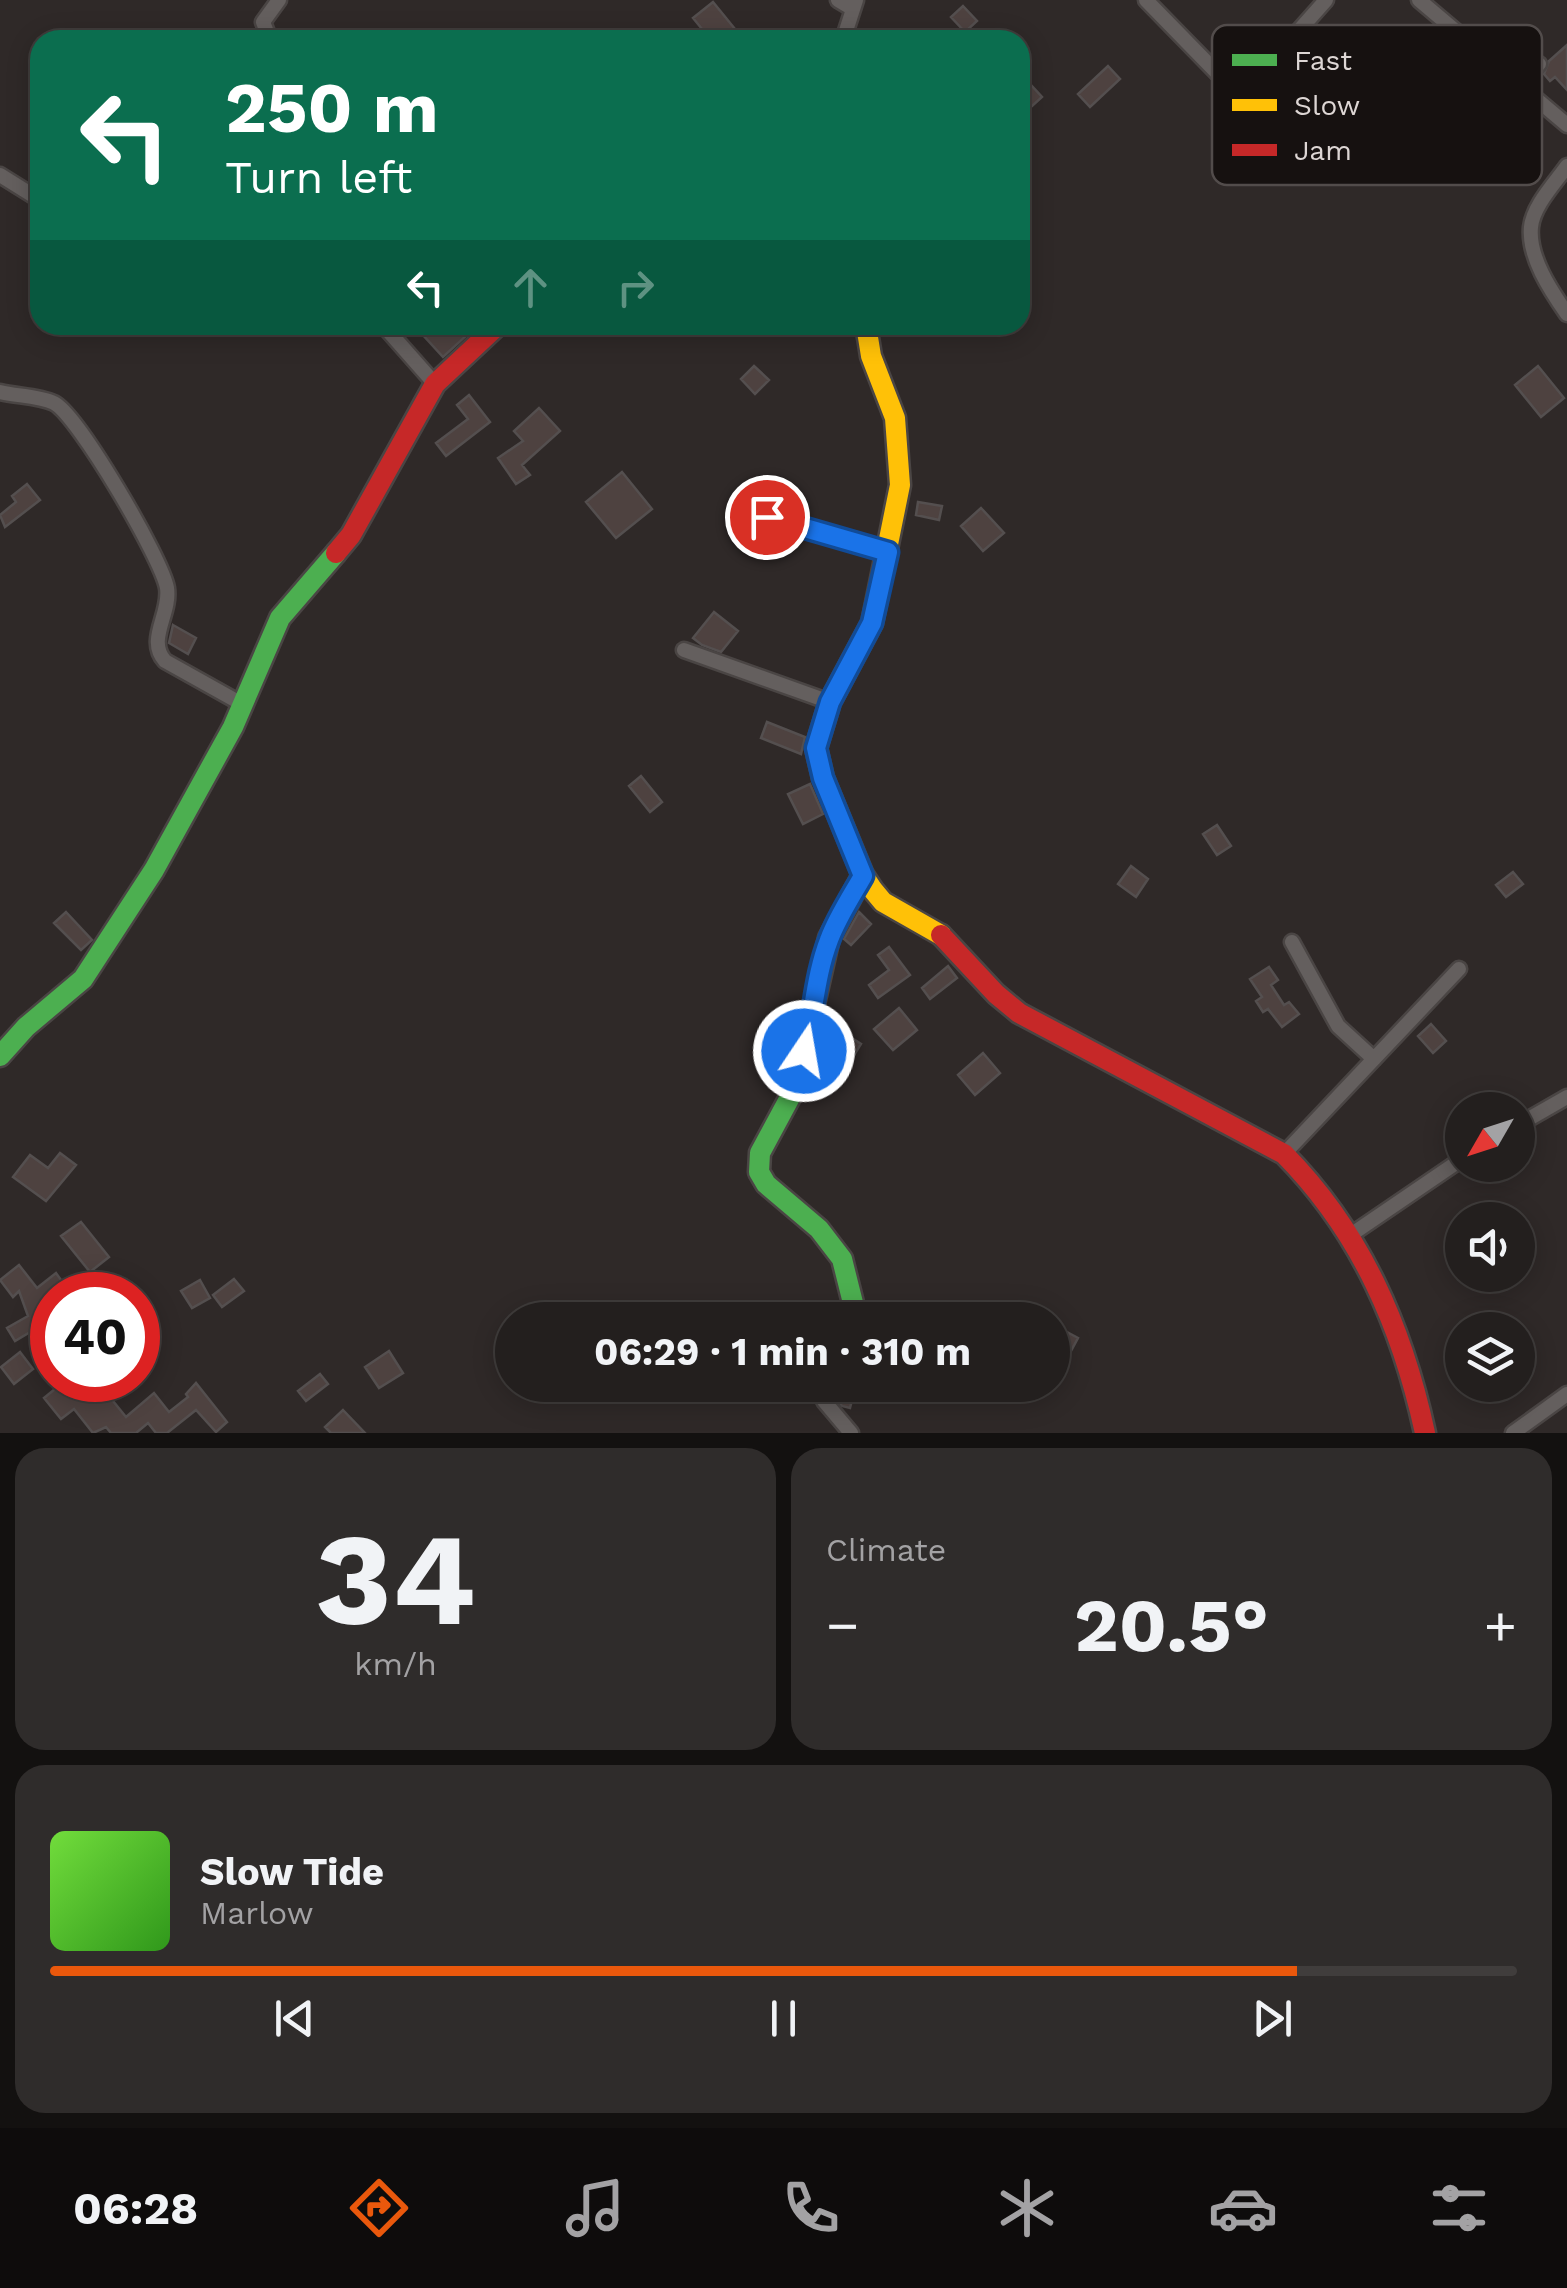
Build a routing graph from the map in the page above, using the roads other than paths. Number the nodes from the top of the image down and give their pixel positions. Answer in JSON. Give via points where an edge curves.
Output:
{"nodes":[{"id":1,"x":279,"y":0,"type":"edge"},
{"id":2,"x":838,"y":0,"type":"edge"},
{"id":3,"x":1146,"y":0,"type":"edge"},
{"id":4,"x":1326,"y":0,"type":"edge"},
{"id":5,"x":1420,"y":0,"type":"edge"},
{"id":6,"x":854,"y":5,"type":"edge"},
{"id":7,"x":1304,"y":25,"type":"edge"},
{"id":8,"x":1449,"y":25,"type":"edge"},
{"id":9,"x":266,"y":30,"type":"edge"},
{"id":10,"x":846,"y":30,"type":"edge"},
{"id":11,"x":1212,"y":68,"type":"edge"},
{"id":12,"x":1542,"y":105,"type":"edge"},
{"id":13,"x":1567,"y":125,"type":"edge"},
{"id":14,"x":1567,"y":166,"type":"edge"},
{"id":15,"x":0,"y":175,"type":"edge"},
{"id":16,"x":30,"y":194,"type":"edge"},
{"id":17,"x":1567,"y":314,"type":"edge"},
{"id":18,"x":391,"y":335,"type":"edge"},
{"id":19,"x":487,"y":335,"type":"edge"},
{"id":20,"x":868,"y":335,"type":"edge"},
{"id":21,"x":435,"y":384,"type":"junction"},
{"id":22,"x":0,"y":392,"type":"edge"},
{"id":23,"x":767,"y":517,"type":"dead end"},
{"id":24,"x":888,"y":552,"type":"junction"},
{"id":25,"x":684,"y":650,"type":"dead end"},
{"id":26,"x":830,"y":702,"type":"junction"},
{"id":27,"x":242,"y":704,"type":"junction"},
{"id":28,"x":863,"y":876,"type":"junction"},
{"id":29,"x":1292,"y":942,"type":"dead end"},
{"id":30,"x":1458,"y":969,"type":"dead end"},
{"id":31,"x":0,"y":1056,"type":"edge"},
{"id":32,"x":1374,"y":1059,"type":"junction"},
{"id":33,"x":1567,"y":1097,"type":"edge"},
{"id":34,"x":1535,"y":1116,"type":"edge"},
{"id":35,"x":1284,"y":1154,"type":"junction"},
{"id":36,"x":1445,"y":1171,"type":"edge"},
{"id":37,"x":1352,"y":1234,"type":"junction"},
{"id":38,"x":853,"y":1302,"type":"edge"},
{"id":39,"x":1567,"y":1394,"type":"edge"},
{"id":40,"x":825,"y":1402,"type":"edge"},
{"id":41,"x":851,"y":1433,"type":"edge"},
{"id":42,"x":1425,"y":1433,"type":"edge"},
{"id":43,"x":1513,"y":1433,"type":"edge"}],
"edges":[{"from":1,"to":9,"type":"street","via":[[263,22]]},
{"from":2,"to":6,"type":"street"},
{"from":3,"to":11,"type":"street"},
{"from":4,"to":7,"type":"street"},
{"from":5,"to":8,"type":"street"},
{"from":6,"to":10,"type":"street"},
{"from":12,"to":13,"type":"street"},
{"from":14,"to":17,"type":"street","via":[[1530,226],[1549,288]]},
{"from":15,"to":16,"type":"street"},
{"from":18,"to":21,"type":"street"},
{"from":19,"to":21,"type":"street"},
{"from":20,"to":24,"type":"street","via":[[895,418],[900,486]]},
{"from":21,"to":27,"type":"street","via":[[351,535],[280,618]]},
{"from":22,"to":27,"type":"street","via":[[54,403],[81,430],[166,582],[158,652]]},
{"from":23,"to":24,"type":"street"},
{"from":24,"to":26,"type":"street","via":[[872,623]]},
{"from":25,"to":26,"type":"street"},
{"from":26,"to":28,"type":"street","via":[[816,748]]},
{"from":27,"to":31,"type":"street","via":[[154,870],[83,979]]},
{"from":28,"to":35,"type":"street","via":[[883,902],[938,930],[1019,1013]]},
{"from":28,"to":38,"type":"street","via":[[829,938],[795,1088],[760,1153],[766,1184],[842,1259]]},
{"from":29,"to":32,"type":"street","via":[[1338,1026]]},
{"from":30,"to":32,"type":"street"},
{"from":32,"to":35,"type":"street"},
{"from":33,"to":34,"type":"street"},
{"from":35,"to":37,"type":"street"},
{"from":36,"to":37,"type":"street"},
{"from":37,"to":42,"type":"street","via":[[1414,1377]]},
{"from":39,"to":43,"type":"street"},
{"from":40,"to":41,"type":"street"}]}
